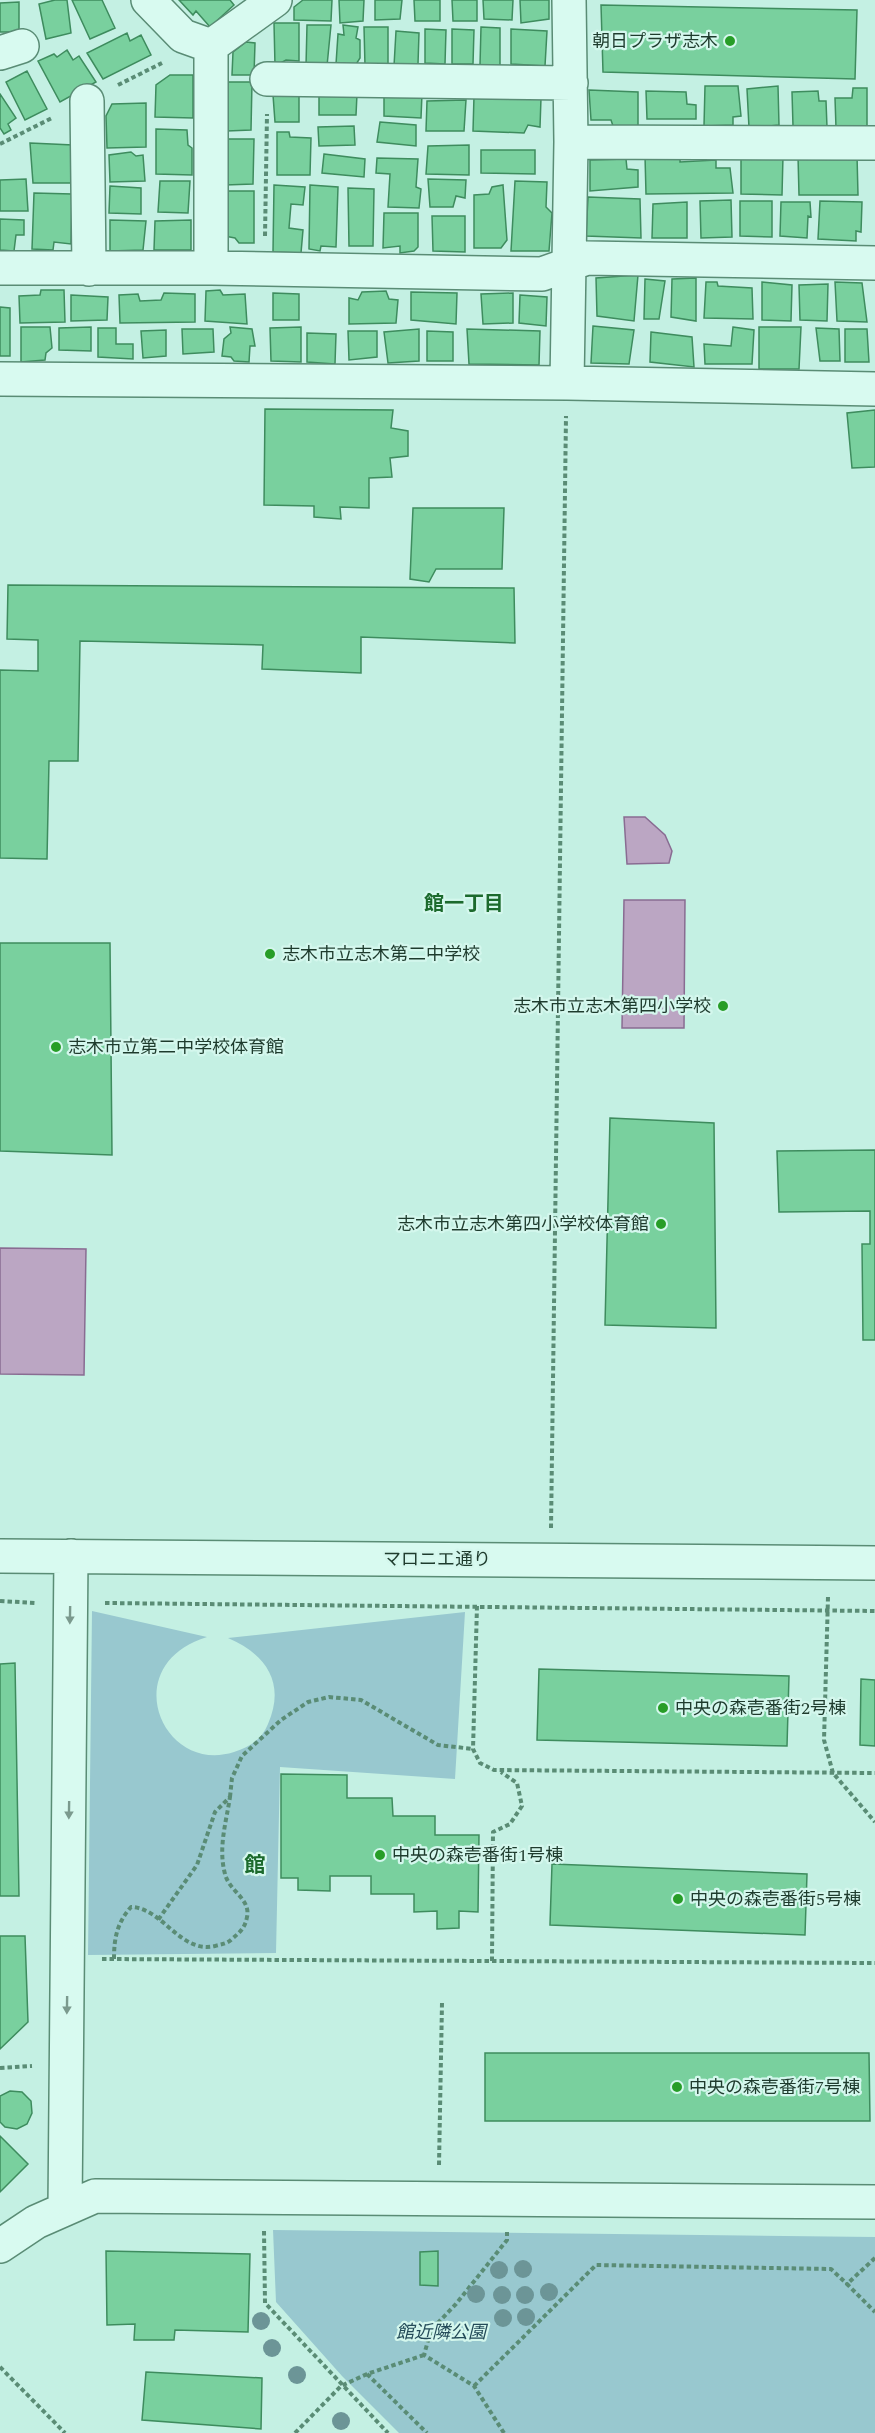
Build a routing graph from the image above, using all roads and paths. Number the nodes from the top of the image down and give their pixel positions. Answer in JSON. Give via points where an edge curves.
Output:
{"nodes":[{"id":1,"x":148,"y":0,"type":"edge"},
{"id":2,"x":275,"y":0,"type":"edge"},
{"id":3,"x":569,"y":0,"type":"edge"},
{"id":4,"x":211,"y":46,"type":"junction"},
{"id":5,"x":267,"y":79,"type":"joint"},
{"id":6,"x":571,"y":83,"type":"junction"},
{"id":7,"x":87,"y":101,"type":"dead end"},
{"id":8,"x":571,"y":142,"type":"junction"},
{"id":9,"x":875,"y":143,"type":"edge"},
{"id":10,"x":875,"y":263,"type":"edge"},
{"id":11,"x":568,"y":266,"type":"junction"},
{"id":12,"x":0,"y":268,"type":"edge"},
{"id":13,"x":211,"y":268,"type":"junction"},
{"id":14,"x":89,"y":269,"type":"junction"},
{"id":15,"x":264,"y":270,"type":"junction"},
{"id":16,"x":0,"y":379,"type":"edge"},
{"id":17,"x":567,"y":383,"type":"junction"},
{"id":18,"x":875,"y":389,"type":"edge"},
{"id":19,"x":551,"y":1534,"type":"dead end"},
{"id":20,"x":0,"y":1556,"type":"edge"},
{"id":21,"x":71,"y":1556,"type":"junction"},
{"id":22,"x":875,"y":1563,"type":"edge"},
{"id":23,"x":0,"y":1601,"type":"edge"},
{"id":24,"x":46,"y":1603,"type":"dead end"},
{"id":25,"x":104,"y":1603,"type":"dead end"},
{"id":26,"x":477,"y":1606,"type":"junction"},
{"id":27,"x":828,"y":1610,"type":"junction"},
{"id":28,"x":875,"y":1611,"type":"edge"},
{"id":29,"x":473,"y":1749,"type":"junction"},
{"id":30,"x":499,"y":1770,"type":"junction"},
{"id":31,"x":833,"y":1773,"type":"junction"},
{"id":32,"x":875,"y":1773,"type":"edge"},
{"id":33,"x":231,"y":1797,"type":"junction"},
{"id":34,"x":875,"y":1822,"type":"edge"},
{"id":35,"x":158,"y":1920,"type":"junction"},
{"id":36,"x":94,"y":1959,"type":"dead end"},
{"id":37,"x":114,"y":1959,"type":"junction"},
{"id":38,"x":492,"y":1961,"type":"junction"},
{"id":39,"x":875,"y":1963,"type":"edge"},
{"id":40,"x":442,"y":2003,"type":"dead end"},
{"id":41,"x":34,"y":2066,"type":"dead end"},
{"id":42,"x":0,"y":2068,"type":"edge"},
{"id":43,"x":439,"y":2169,"type":"dead end"},
{"id":44,"x":875,"y":2202,"type":"edge"},
{"id":45,"x":65,"y":2209,"type":"junction"},
{"id":46,"x":264,"y":2224,"type":"dead end"},
{"id":47,"x":507,"y":2225,"type":"dead end"},
{"id":48,"x":0,"y":2246,"type":"edge"},
{"id":49,"x":875,"y":2258,"type":"edge"},
{"id":50,"x":847,"y":2284,"type":"junction"},
{"id":51,"x":875,"y":2312,"type":"edge"},
{"id":52,"x":424,"y":2355,"type":"junction"},
{"id":53,"x":0,"y":2367,"type":"edge"},
{"id":54,"x":367,"y":2374,"type":"junction"},
{"id":55,"x":341,"y":2386,"type":"junction"},
{"id":56,"x":474,"y":2386,"type":"junction"},
{"id":57,"x":65,"y":2433,"type":"edge"},
{"id":58,"x":295,"y":2433,"type":"edge"},
{"id":59,"x":388,"y":2433,"type":"edge"},
{"id":60,"x":427,"y":2433,"type":"edge"},
{"id":61,"x":504,"y":2433,"type":"edge"}],
"edges":[{"from":1,"to":4,"type":"street","via":[[183,36]]},
{"from":2,"to":4,"type":"street"},
{"from":3,"to":6,"type":"street"},
{"from":4,"to":13,"type":"street"},
{"from":5,"to":6,"type":"street"},
{"from":5,"to":15,"type":"path"},
{"from":6,"to":8,"type":"street"},
{"from":7,"to":14,"type":"street"},
{"from":8,"to":9,"type":"street"},
{"from":8,"to":11,"type":"street"},
{"from":10,"to":11,"type":"street","via":[[587,258]]},
{"from":11,"to":15,"type":"street","via":[[542,274]]},
{"from":11,"to":17,"type":"street"},
{"from":12,"to":14,"type":"street"},
{"from":13,"to":14,"type":"street"},
{"from":13,"to":15,"type":"street"},
{"from":16,"to":17,"type":"street"},
{"from":17,"to":18,"type":"street"},
{"from":17,"to":19,"type":"path"},
{"from":20,"to":21,"type":"street","name":"マロニエ通り"},
{"from":21,"to":22,"type":"street","name":"マロニエ通り"},
{"from":21,"to":45,"type":"street","one_way":true},
{"from":23,"to":24,"type":"path"},
{"from":25,"to":26,"type":"path"},
{"from":26,"to":27,"type":"path"},
{"from":26,"to":29,"type":"path"},
{"from":27,"to":28,"type":"path"},
{"from":27,"to":31,"type":"path","via":[[824,1740]]},
{"from":29,"to":30,"type":"path","via":[[480,1763]]},
{"from":29,"to":33,"type":"path","via":[[438,1744],[361,1700],[329,1697],[308,1702],[281,1720],[242,1756],[232,1778]]},
{"from":30,"to":31,"type":"path"},
{"from":30,"to":38,"type":"path","via":[[517,1783],[522,1806],[510,1824],[493,1832]]},
{"from":31,"to":32,"type":"path"},
{"from":31,"to":34,"type":"path"},
{"from":33,"to":35,"type":"path","via":[[214,1812],[198,1865]]},
{"from":33,"to":35,"type":"path","via":[[221,1850],[225,1876],[248,1910],[245,1928],[228,1943],[206,1948],[191,1944]]},
{"from":35,"to":37,"type":"path","via":[[142,1907],[131,1907],[116,1930]]},
{"from":36,"to":37,"type":"path"},
{"from":37,"to":38,"type":"path"},
{"from":38,"to":39,"type":"path"},
{"from":40,"to":43,"type":"path"},
{"from":41,"to":42,"type":"path"},
{"from":44,"to":45,"type":"street","via":[[95,2196]]},
{"from":45,"to":48,"type":"street","via":[[36,2222]]},
{"from":46,"to":55,"type":"path","via":[[265,2303]]},
{"from":47,"to":52,"type":"path","via":[[507,2240],[431,2330]]},
{"from":49,"to":50,"type":"path"},
{"from":50,"to":51,"type":"path"},
{"from":50,"to":56,"type":"path","via":[[831,2269],[596,2265]]},
{"from":52,"to":54,"type":"path"},
{"from":52,"to":56,"type":"path"},
{"from":53,"to":57,"type":"path"},
{"from":54,"to":55,"type":"path"},
{"from":54,"to":60,"type":"path"},
{"from":55,"to":58,"type":"path"},
{"from":55,"to":59,"type":"path"},
{"from":56,"to":61,"type":"path"}]}
